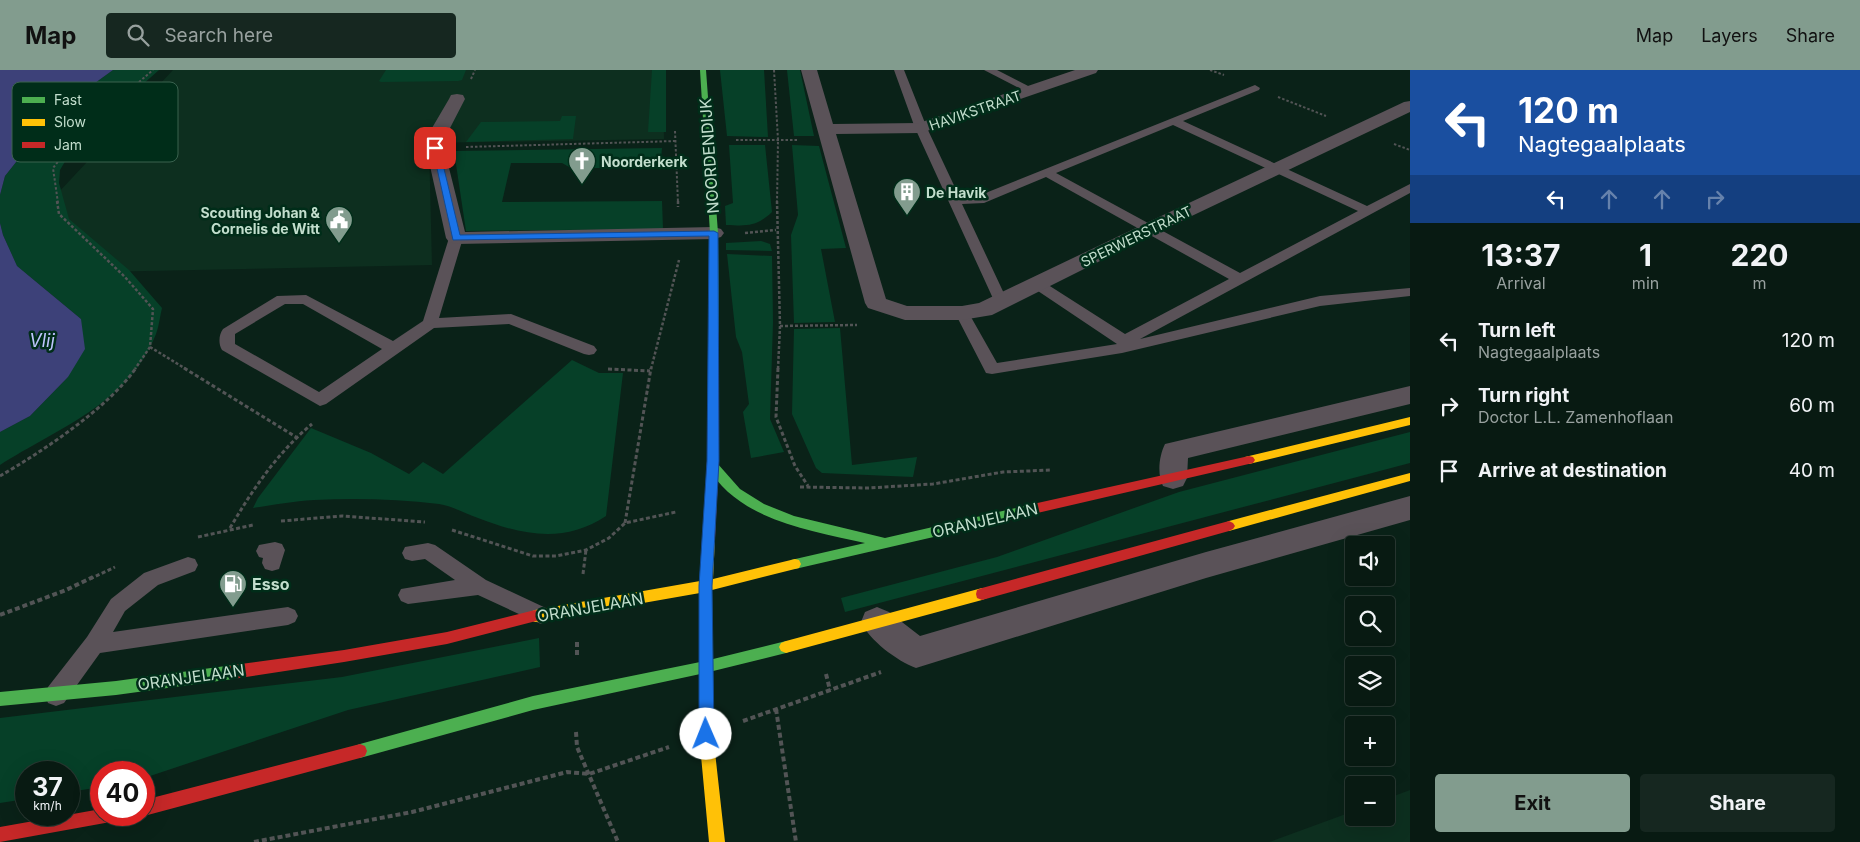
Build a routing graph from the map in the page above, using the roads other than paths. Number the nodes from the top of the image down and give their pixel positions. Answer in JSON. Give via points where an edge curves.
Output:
{"nodes":[{"id":1,"x":703,"y":70,"type":"edge"},
{"id":2,"x":809,"y":70,"type":"edge"},
{"id":3,"x":900,"y":70,"type":"edge"},
{"id":4,"x":989,"y":70,"type":"edge"},
{"id":5,"x":1090,"y":70,"type":"edge"},
{"id":6,"x":1255,"y":88,"type":"road end"},
{"id":7,"x":1031,"y":90,"type":"junction"},
{"id":8,"x":457,"y":99,"type":"dead end"},
{"id":9,"x":1410,"y":106,"type":"edge"},
{"id":10,"x":1173,"y":121,"type":"junction"},
{"id":11,"x":921,"y":128,"type":"junction"},
{"id":12,"x":828,"y":134,"type":"junction"},
{"id":13,"x":1276,"y":169,"type":"junction"},
{"id":14,"x":1048,"y":172,"type":"junction"},
{"id":15,"x":1410,"y":188,"type":"edge"},
{"id":16,"x":955,"y":200,"type":"junction"},
{"id":17,"x":1368,"y":211,"type":"junction"},
{"id":18,"x":1149,"y":229,"type":"junction"},
{"id":19,"x":714,"y":233,"type":"junction"},
{"id":20,"x":456,"y":238,"type":"junction"},
{"id":21,"x":1240,"y":279,"type":"junction"},
{"id":22,"x":1037,"y":284,"type":"junction"},
{"id":23,"x":1410,"y":292,"type":"edge"},
{"id":24,"x":982,"y":308,"type":"junction"},
{"id":25,"x":430,"y":323,"type":"junction"},
{"id":26,"x":392,"y":348,"type":"junction"},
{"id":27,"x":589,"y":350,"type":"dead end"},
{"id":28,"x":1410,"y":395,"type":"edge"},
{"id":29,"x":1410,"y":421,"type":"edge"},
{"id":30,"x":713,"y":466,"type":"junction"},
{"id":31,"x":1410,"y":477,"type":"edge"},
{"id":32,"x":1173,"y":478,"type":"junction"},
{"id":33,"x":1410,"y":508,"type":"edge"},
{"id":34,"x":887,"y":542,"type":"junction"},
{"id":35,"x":412,"y":554,"type":"dead end"},
{"id":36,"x":188,"y":565,"type":"dead end"},
{"id":37,"x":479,"y":586,"type":"junction"},
{"id":38,"x":706,"y":586,"type":"junction"},
{"id":39,"x":408,"y":595,"type":"dead end"},
{"id":40,"x":541,"y":615,"type":"junction"},
{"id":41,"x":288,"y":616,"type":"dead end"},
{"id":42,"x":877,"y":622,"type":"junction"},
{"id":43,"x":94,"y":644,"type":"junction"},
{"id":44,"x":705,"y":666,"type":"junction"},
{"id":45,"x":56,"y":696,"type":"junction"},
{"id":46,"x":0,"y":699,"type":"edge"},
{"id":47,"x":155,"y":805,"type":"edge"},
{"id":48,"x":90,"y":819,"type":"edge"},
{"id":49,"x":0,"y":835,"type":"edge"},
{"id":50,"x":717,"y":842,"type":"edge"}],
"edges":[{"from":1,"to":19,"type":"main road","name":"NOORDENDIJK"},
{"from":2,"to":12,"type":"street"},
{"from":3,"to":11,"type":"lane"},
{"from":4,"to":7,"type":"lane"},
{"from":5,"to":7,"type":"street","name":"HAVIKSTRAAT"},
{"from":6,"to":10,"type":"lane"},
{"from":7,"to":11,"type":"street","name":"HAVIKSTRAAT"},
{"from":8,"to":20,"type":"street","via":[[441,128],[435,148]]},
{"from":9,"to":13,"type":"street","name":"SPERWERSTRAAT"},
{"from":10,"to":13,"type":"lane"},
{"from":10,"to":14,"type":"lane"},
{"from":11,"to":12,"type":"street","name":"HAVIKSTRAAT"},
{"from":11,"to":16,"type":"lane"},
{"from":12,"to":24,"type":"street","name":"SPERWERSTRAAT","via":[[876,303],[904,313]]},
{"from":13,"to":17,"type":"lane"},
{"from":13,"to":18,"type":"street","name":"SPERWERSTRAAT"},
{"from":14,"to":16,"type":"lane","via":[[980,200]]},
{"from":14,"to":18,"type":"lane"},
{"from":15,"to":17,"type":"lane"},
{"from":16,"to":24,"type":"lane"},
{"from":17,"to":21,"type":"lane"},
{"from":18,"to":21,"type":"lane"},
{"from":18,"to":22,"type":"street","name":"SPERWERSTRAAT"},
{"from":19,"to":20,"type":"street"},
{"from":19,"to":30,"type":"main road","name":"NOORDENDIJK"},
{"from":20,"to":25,"type":"lane"},
{"from":21,"to":22,"type":"lane","via":[[1124,341]]},
{"from":22,"to":24,"type":"street","name":"SPERWERSTRAAT"},
{"from":23,"to":24,"type":"lane","via":[[1320,301],[1122,348],[992,369]]},
{"from":25,"to":26,"type":"lane"},
{"from":25,"to":27,"type":"lane","via":[[511,318]]},
{"from":26,"to":26,"type":"lane","via":[[306,300],[282,299],[228,332],[227,346],[320,400]]},
{"from":28,"to":32,"type":"street","via":[[1175,451]]},
{"from":29,"to":32,"type":"main road","name":"ORANJELAAN"},
{"from":30,"to":34,"type":"main road","via":[[744,498],[763,509],[787,518]]},
{"from":30,"to":38,"type":"main road","name":"NOORDENDIJK"},
{"from":31,"to":42,"type":"main road"},
{"from":32,"to":34,"type":"main road","name":"ORANJELAAN"},
{"from":33,"to":42,"type":"street","via":[[1206,565],[916,653]]},
{"from":34,"to":38,"type":"main road","name":"ORANJELAAN"},
{"from":35,"to":37,"type":"lane","via":[[428,551]]},
{"from":36,"to":43,"type":"lane","via":[[151,579],[118,605]]},
{"from":37,"to":39,"type":"lane"},
{"from":37,"to":40,"type":"lane"},
{"from":38,"to":40,"type":"main road","name":"ORANJELAAN"},
{"from":38,"to":44,"type":"main road","name":"NOORDENDIJK"},
{"from":40,"to":45,"type":"main road","name":"ORANJELAAN","via":[[447,638],[344,656]]},
{"from":41,"to":43,"type":"lane"},
{"from":42,"to":44,"type":"main road"},
{"from":43,"to":45,"type":"lane"},
{"from":44,"to":47,"type":"main road","via":[[533,703]]},
{"from":44,"to":50,"type":"main road","name":"NOORDENDIJK","via":[[706,734]]},
{"from":45,"to":46,"type":"main road","name":"ORANJELAAN"},
{"from":48,"to":49,"type":"main road"}]}
